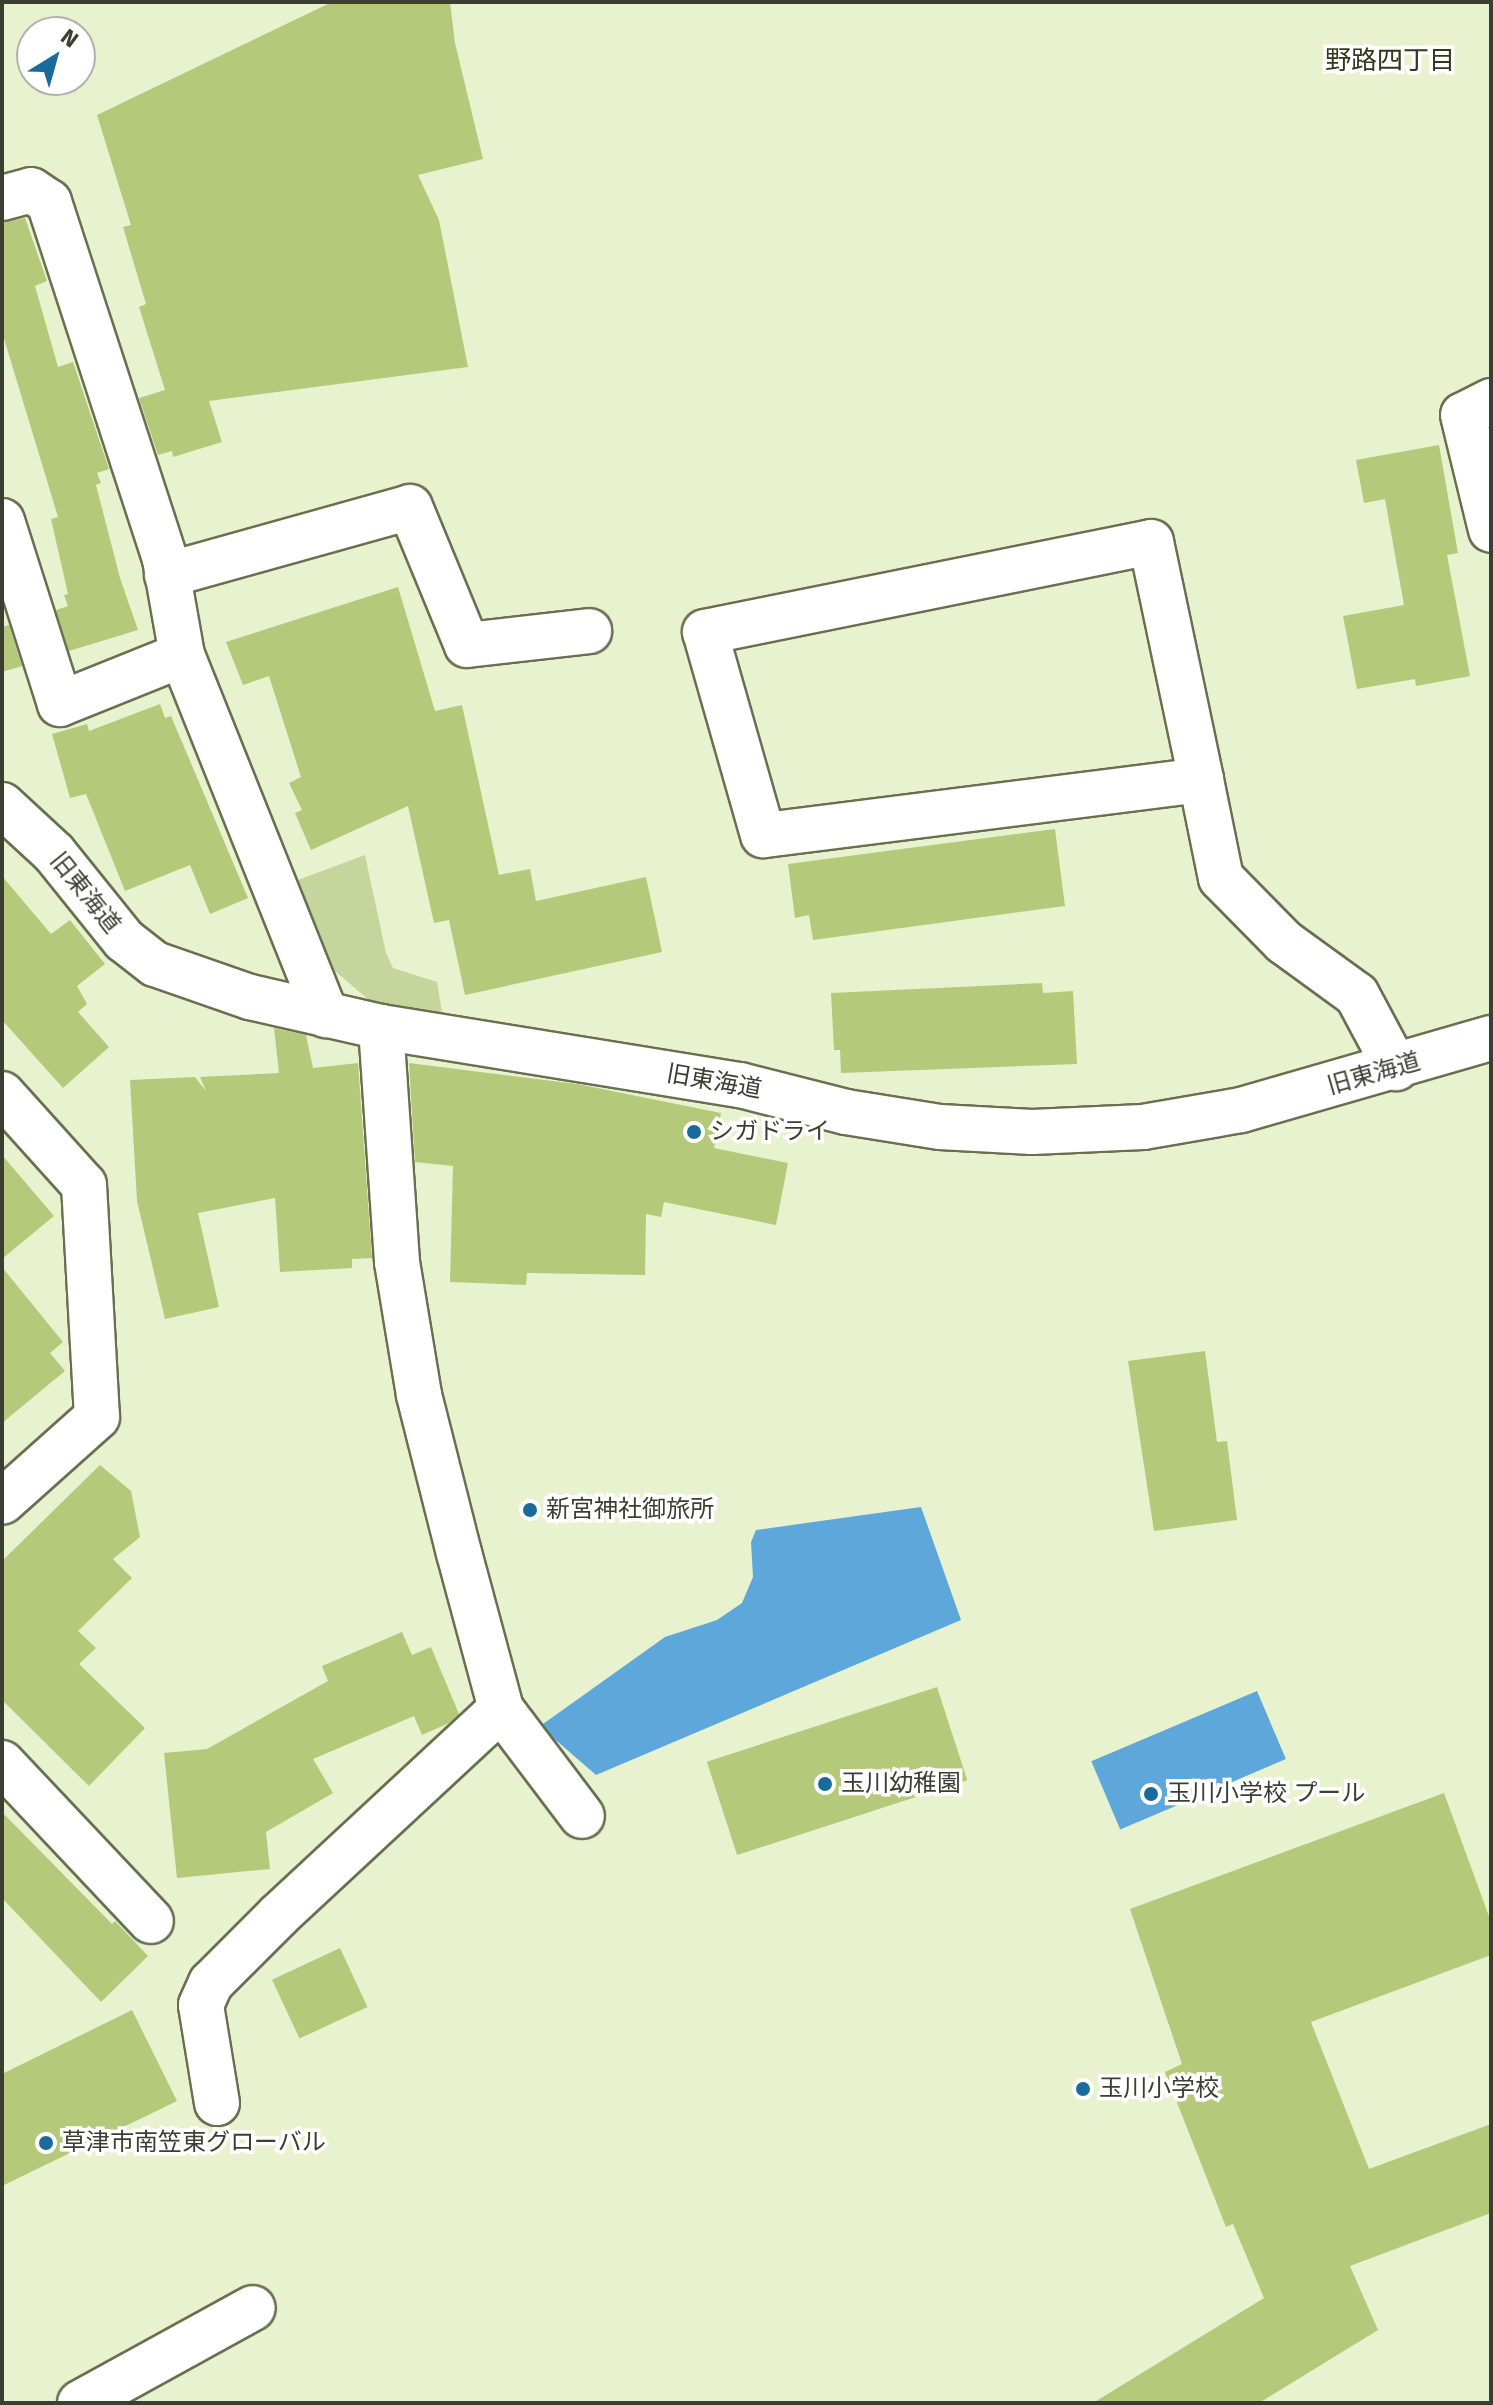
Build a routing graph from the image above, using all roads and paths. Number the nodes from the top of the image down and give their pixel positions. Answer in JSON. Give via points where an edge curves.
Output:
{"nodes":[{"id":1,"x":2,"y":198,"type":"edge"},
{"id":2,"x":1491,"y":401,"type":"edge"},
{"id":3,"x":2,"y":521,"type":"edge"},
{"id":4,"x":1491,"y":530,"type":"edge"},
{"id":5,"x":167,"y":575,"type":"junction"},
{"id":6,"x":589,"y":631,"type":"dead end"},
{"id":7,"x":182,"y":655,"type":"junction"},
{"id":8,"x":1201,"y":780,"type":"junction"},
{"id":9,"x":2,"y":805,"type":"edge"},
{"id":10,"x":326,"y":1015,"type":"junction"},
{"id":11,"x":381,"y":1027,"type":"junction"},
{"id":12,"x":1491,"y":1038,"type":"edge"},
{"id":13,"x":1396,"y":1068,"type":"junction"},
{"id":14,"x":11,"y":1122,"type":"edge"},
{"id":15,"x":2,"y":1502,"type":"edge"},
{"id":16,"x":501,"y":1709,"type":"junction"},
{"id":17,"x":2,"y":1763,"type":"edge"},
{"id":18,"x":582,"y":1816,"type":"dead end"},
{"id":19,"x":151,"y":1921,"type":"dead end"},
{"id":20,"x":217,"y":2103,"type":"dead end"},
{"id":21,"x":253,"y":2308,"type":"dead end"},
{"id":22,"x":80,"y":2403,"type":"edge"}],
"edges":[{"from":1,"to":5,"type":"street","via":[[31,190],[49,202]]},
{"from":2,"to":4,"type":"street","via":[[1463,415]]},
{"from":3,"to":7,"type":"street","via":[[60,704]]},
{"from":5,"to":6,"type":"street","via":[[410,507],[467,645]]},
{"from":5,"to":7,"type":"street"},
{"from":7,"to":10,"type":"street"},
{"from":8,"to":8,"type":"street","via":[[1151,542],[705,632],[763,835]]},
{"from":8,"to":13,"type":"street","via":[[1221,878],[1284,942],[1357,995]]},
{"from":9,"to":10,"type":"street","name":"旧東海道","via":[[54,853],[124,940],[155,964],[250,997]]},
{"from":10,"to":11,"type":"street","name":"旧東海道"},
{"from":11,"to":13,"type":"street","name":"旧東海道","via":[[740,1085],[846,1112],[991,1131],[1143,1127],[1241,1110]]},
{"from":11,"to":16,"type":"street","via":[[397,1262],[419,1395]]},
{"from":12,"to":13,"type":"street","name":"旧東海道"},
{"from":14,"to":15,"type":"street","via":[[84,1185],[97,1417]]},
{"from":16,"to":18,"type":"street"},
{"from":16,"to":20,"type":"street","via":[[211,1983],[201,2005]]},
{"from":17,"to":19,"type":"street"},
{"from":21,"to":22,"type":"street"}]}
